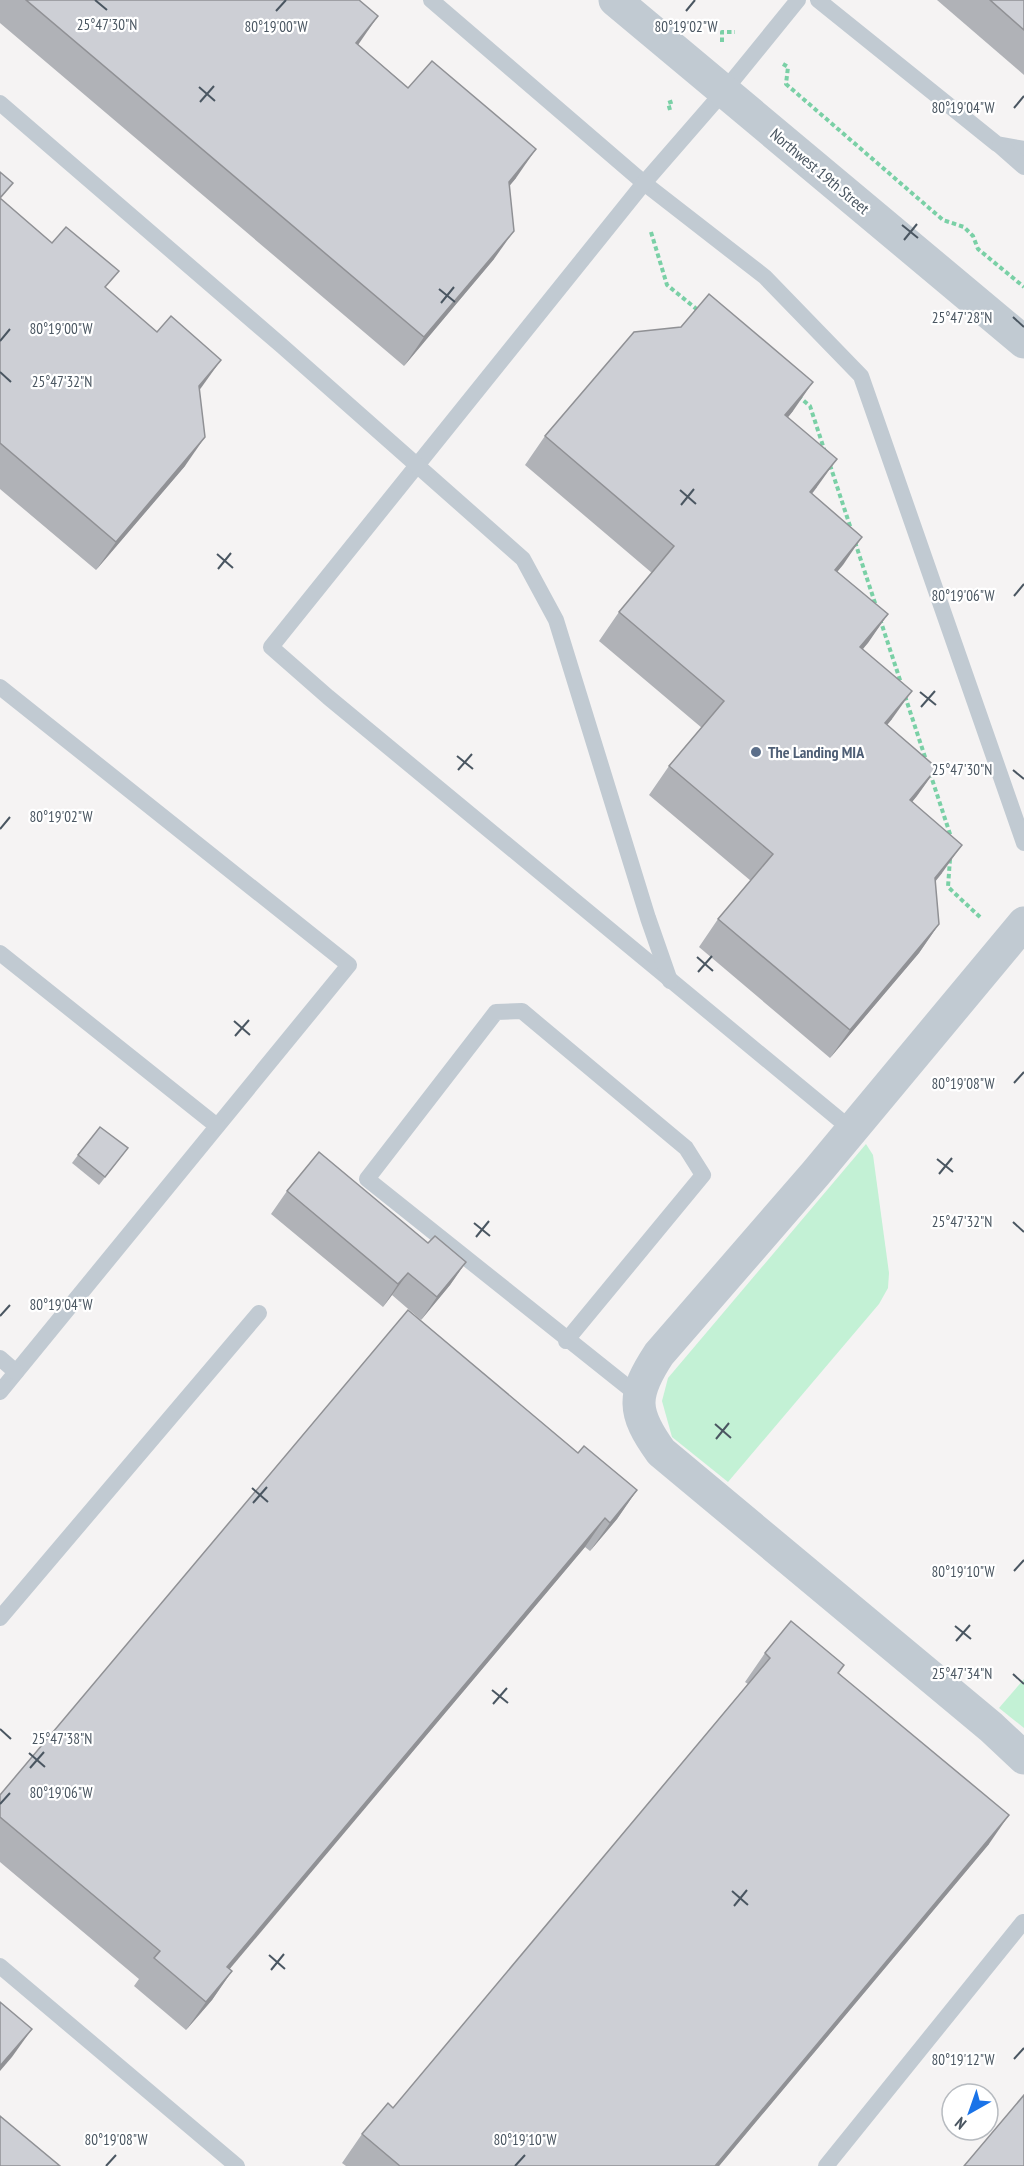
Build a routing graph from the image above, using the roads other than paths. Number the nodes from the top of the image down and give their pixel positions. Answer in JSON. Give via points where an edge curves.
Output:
{"nodes":[{"id":1,"x":431,"y":0,"type":"edge"},
{"id":2,"x":615,"y":0,"type":"edge"},
{"id":3,"x":798,"y":0,"type":"edge"},
{"id":4,"x":818,"y":0,"type":"edge"},
{"id":5,"x":724,"y":91,"type":"junction"},
{"id":6,"x":0,"y":104,"type":"edge"},
{"id":7,"x":997,"y":144,"type":"junction"},
{"id":8,"x":1024,"y":149,"type":"edge"},
{"id":9,"x":1024,"y":167,"type":"edge"},
{"id":10,"x":644,"y":183,"type":"junction"},
{"id":11,"x":1024,"y":342,"type":"edge"},
{"id":12,"x":416,"y":465,"type":"junction"},
{"id":13,"x":0,"y":687,"type":"edge"},
{"id":14,"x":1024,"y":843,"type":"edge"},
{"id":15,"x":1024,"y":922,"type":"edge"},
{"id":16,"x":0,"y":953,"type":"edge"},
{"id":17,"x":671,"y":982,"type":"junction"},
{"id":18,"x":217,"y":1126,"type":"junction"},
{"id":19,"x":852,"y":1130,"type":"junction"},
{"id":20,"x":259,"y":1313,"type":"dead end"},
{"id":21,"x":566,"y":1341,"type":"junction"},
{"id":22,"x":0,"y":1358,"type":"edge"},
{"id":23,"x":16,"y":1372,"type":"junction"},
{"id":24,"x":0,"y":1392,"type":"edge"},
{"id":25,"x":639,"y":1396,"type":"junction"},
{"id":26,"x":0,"y":1618,"type":"edge"},
{"id":27,"x":1024,"y":1758,"type":"edge"},
{"id":28,"x":1023,"y":1922,"type":"edge"},
{"id":29,"x":0,"y":1966,"type":"edge"},
{"id":30,"x":237,"y":2166,"type":"edge"},
{"id":31,"x":826,"y":2166,"type":"edge"}],
"edges":[{"from":1,"to":10,"type":"lane"},
{"from":2,"to":5,"type":"street","name":"Northwest 19th Street"},
{"from":3,"to":5,"type":"lane"},
{"from":4,"to":7,"type":"lane"},
{"from":5,"to":10,"type":"lane"},
{"from":5,"to":11,"type":"street","name":"Northwest 19th Street"},
{"from":6,"to":12,"type":"lane"},
{"from":7,"to":8,"type":"lane"},
{"from":7,"to":9,"type":"lane"},
{"from":10,"to":12,"type":"lane"},
{"from":10,"to":14,"type":"lane","via":[[765,277],[861,376]]},
{"from":12,"to":17,"type":"lane","via":[[523,559],[556,620]]},
{"from":12,"to":17,"type":"lane","via":[[272,647]]},
{"from":13,"to":18,"type":"lane","via":[[349,965]]},
{"from":15,"to":19,"type":"street"},
{"from":16,"to":18,"type":"lane"},
{"from":17,"to":19,"type":"lane"},
{"from":18,"to":23,"type":"lane"},
{"from":19,"to":25,"type":"street","via":[[659,1354],[644,1378]]},
{"from":20,"to":26,"type":"lane"},
{"from":21,"to":21,"type":"lane","via":[[367,1179],[496,1012],[522,1011],[686,1148],[703,1175]]},
{"from":21,"to":25,"type":"lane"},
{"from":22,"to":23,"type":"lane"},
{"from":23,"to":24,"type":"lane"},
{"from":25,"to":27,"type":"street","via":[[640,1416],[662,1452]]},
{"from":28,"to":31,"type":"lane"},
{"from":29,"to":30,"type":"lane"}]}
